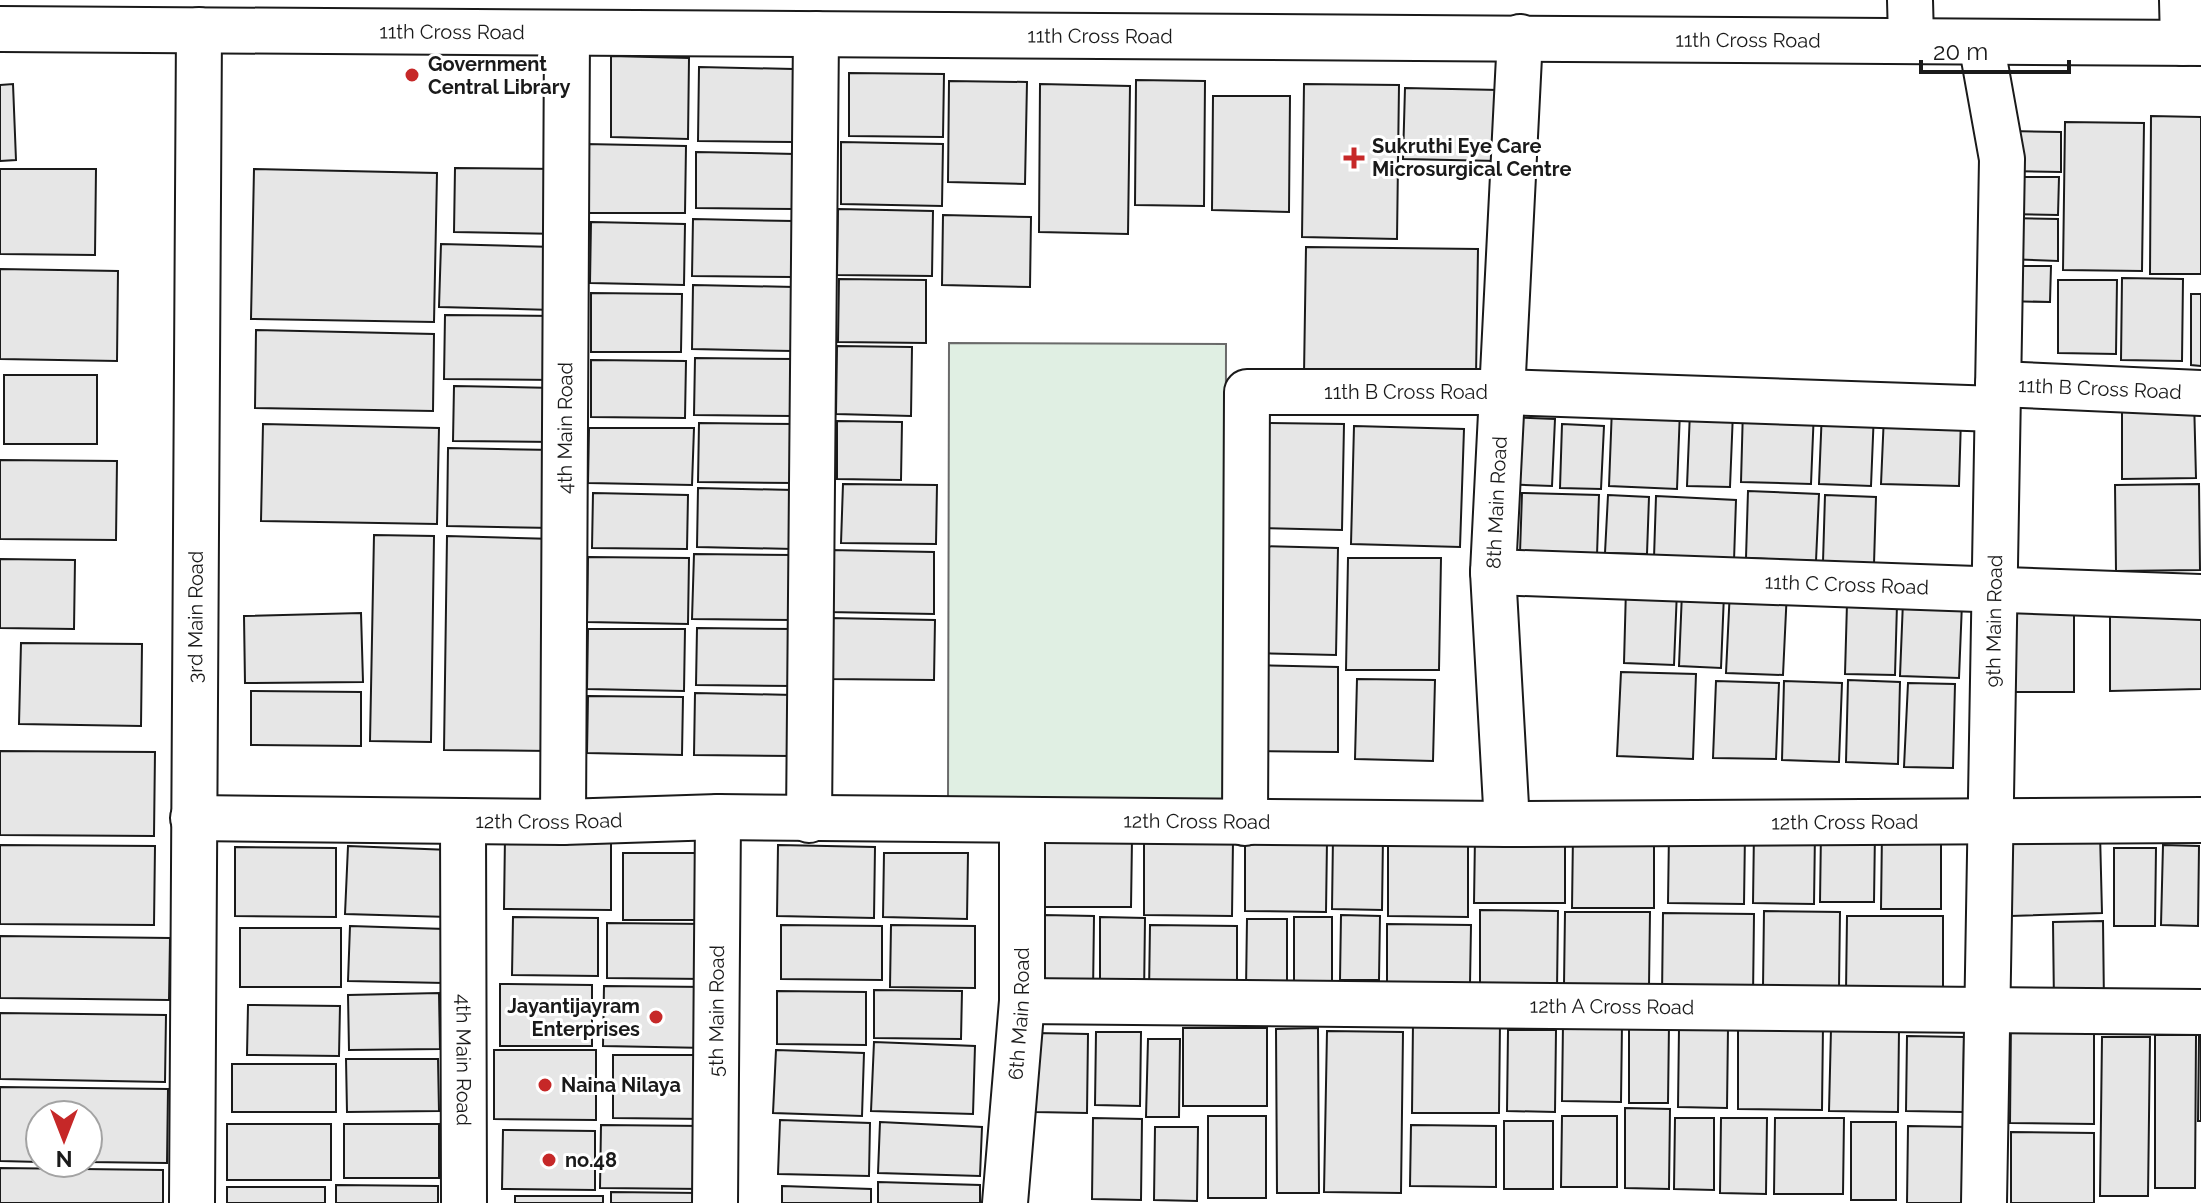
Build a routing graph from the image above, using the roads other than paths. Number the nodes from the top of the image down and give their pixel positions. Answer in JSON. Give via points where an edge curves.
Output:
{"nodes":[{"id":1,"x":2182,"y":0,"type":"edge"},
{"id":2,"x":1645,"y":19,"type":"edge"},
{"id":3,"x":5,"y":20,"type":"edge"},
{"id":4,"x":1910,"y":20,"type":"edge"},
{"id":5,"x":199,"y":30,"type":"junction"},
{"id":6,"x":567,"y":33,"type":"junction"},
{"id":7,"x":816,"y":34,"type":"junction"},
{"id":8,"x":1520,"y":37,"type":"junction"},
{"id":9,"x":1981,"y":42,"type":"junction"},
{"id":10,"x":2192,"y":43,"type":"edge"},
{"id":11,"x":1502,"y":392,"type":"junction"},
{"id":12,"x":2201,"y":393,"type":"edge"},
{"id":13,"x":1998,"y":396,"type":"junction"},
{"id":14,"x":1493,"y":572,"type":"junction"},
{"id":15,"x":1994,"y":592,"type":"junction"},
{"id":16,"x":2201,"y":597,"type":"edge"},
{"id":17,"x":718,"y":817,"type":"junction"},
{"id":18,"x":193,"y":818,"type":"junction"},
{"id":19,"x":1990,"y":819,"type":"junction"},
{"id":20,"x":809,"y":820,"type":"junction"},
{"id":21,"x":2201,"y":820,"type":"edge"},
{"id":22,"x":463,"y":822,"type":"junction"},
{"id":23,"x":563,"y":822,"type":"junction"},
{"id":24,"x":1022,"y":822,"type":"junction"},
{"id":25,"x":1245,"y":823,"type":"junction"},
{"id":26,"x":1507,"y":824,"type":"junction"},
{"id":27,"x":1022,"y":1001,"type":"junction"},
{"id":28,"x":1987,"y":1007,"type":"junction"},
{"id":29,"x":2201,"y":1012,"type":"edge"},
{"id":30,"x":192,"y":1203,"type":"edge"},
{"id":31,"x":464,"y":1203,"type":"edge"},
{"id":32,"x":715,"y":1203,"type":"edge"},
{"id":33,"x":1005,"y":1203,"type":"edge"},
{"id":34,"x":1984,"y":1203,"type":"edge"}],
"edges":[{"from":1,"to":10,"type":"street"},
{"from":2,"to":4,"type":"street","name":"11th Cross Road"},
{"from":2,"to":8,"type":"street","name":"11th Cross Road"},
{"from":3,"to":5,"type":"street","name":"11th Cross Road"},
{"from":4,"to":9,"type":"street","name":"11th Cross Road"},
{"from":5,"to":6,"type":"street","name":"11th Cross Road"},
{"from":5,"to":18,"type":"street","name":"3rd Main Road"},
{"from":6,"to":7,"type":"street","name":"11th Cross Road"},
{"from":6,"to":23,"type":"street","name":"4th Main Road"},
{"from":7,"to":8,"type":"street","name":"11th Cross Road"},
{"from":7,"to":20,"type":"street"},
{"from":8,"to":11,"type":"street","name":"8th Main Road"},
{"from":9,"to":10,"type":"street","name":"11th Cross Road"},
{"from":9,"to":13,"type":"street","name":"9th Main Road","via":[[2002,159]]},
{"from":11,"to":13,"type":"street","name":"11th B Cross Road"},
{"from":11,"to":14,"type":"street","name":"8th Main Road"},
{"from":11,"to":25,"type":"street","name":"11th B Cross Road","via":[[1247,392]]},
{"from":12,"to":13,"type":"street","name":"11th B Cross Road"},
{"from":13,"to":15,"type":"street","name":"9th Main Road"},
{"from":14,"to":15,"type":"street","name":"11th C Cross Road"},
{"from":14,"to":26,"type":"street","name":"8th Main Road"},
{"from":15,"to":16,"type":"street","name":"11th C Cross Road"},
{"from":15,"to":19,"type":"street","name":"9th Main Road"},
{"from":17,"to":20,"type":"street","name":"12th Cross Road"},
{"from":17,"to":23,"type":"street","name":"12th Cross Road"},
{"from":17,"to":32,"type":"street","name":"5th Main Road"},
{"from":18,"to":22,"type":"street","name":"12th Cross Road"},
{"from":18,"to":30,"type":"street","name":"3rd Main Road"},
{"from":19,"to":21,"type":"street","name":"12th Cross Road"},
{"from":19,"to":26,"type":"street","name":"12th Cross Road"},
{"from":19,"to":28,"type":"street","name":"9th Main Road"},
{"from":20,"to":24,"type":"street","name":"12th Cross Road"},
{"from":22,"to":23,"type":"street","name":"12th Cross Road"},
{"from":22,"to":31,"type":"street","name":"4th Main Road"},
{"from":24,"to":25,"type":"street","name":"12th Cross Road"},
{"from":24,"to":27,"type":"street","name":"6th Main Road"},
{"from":25,"to":26,"type":"street","name":"12th Cross Road"},
{"from":27,"to":28,"type":"street","name":"12th A Cross Road"},
{"from":27,"to":33,"type":"street","name":"6th Main Road"},
{"from":28,"to":29,"type":"street","name":"12th A Cross Road"},
{"from":28,"to":34,"type":"street","name":"9th Main Road"}]}
